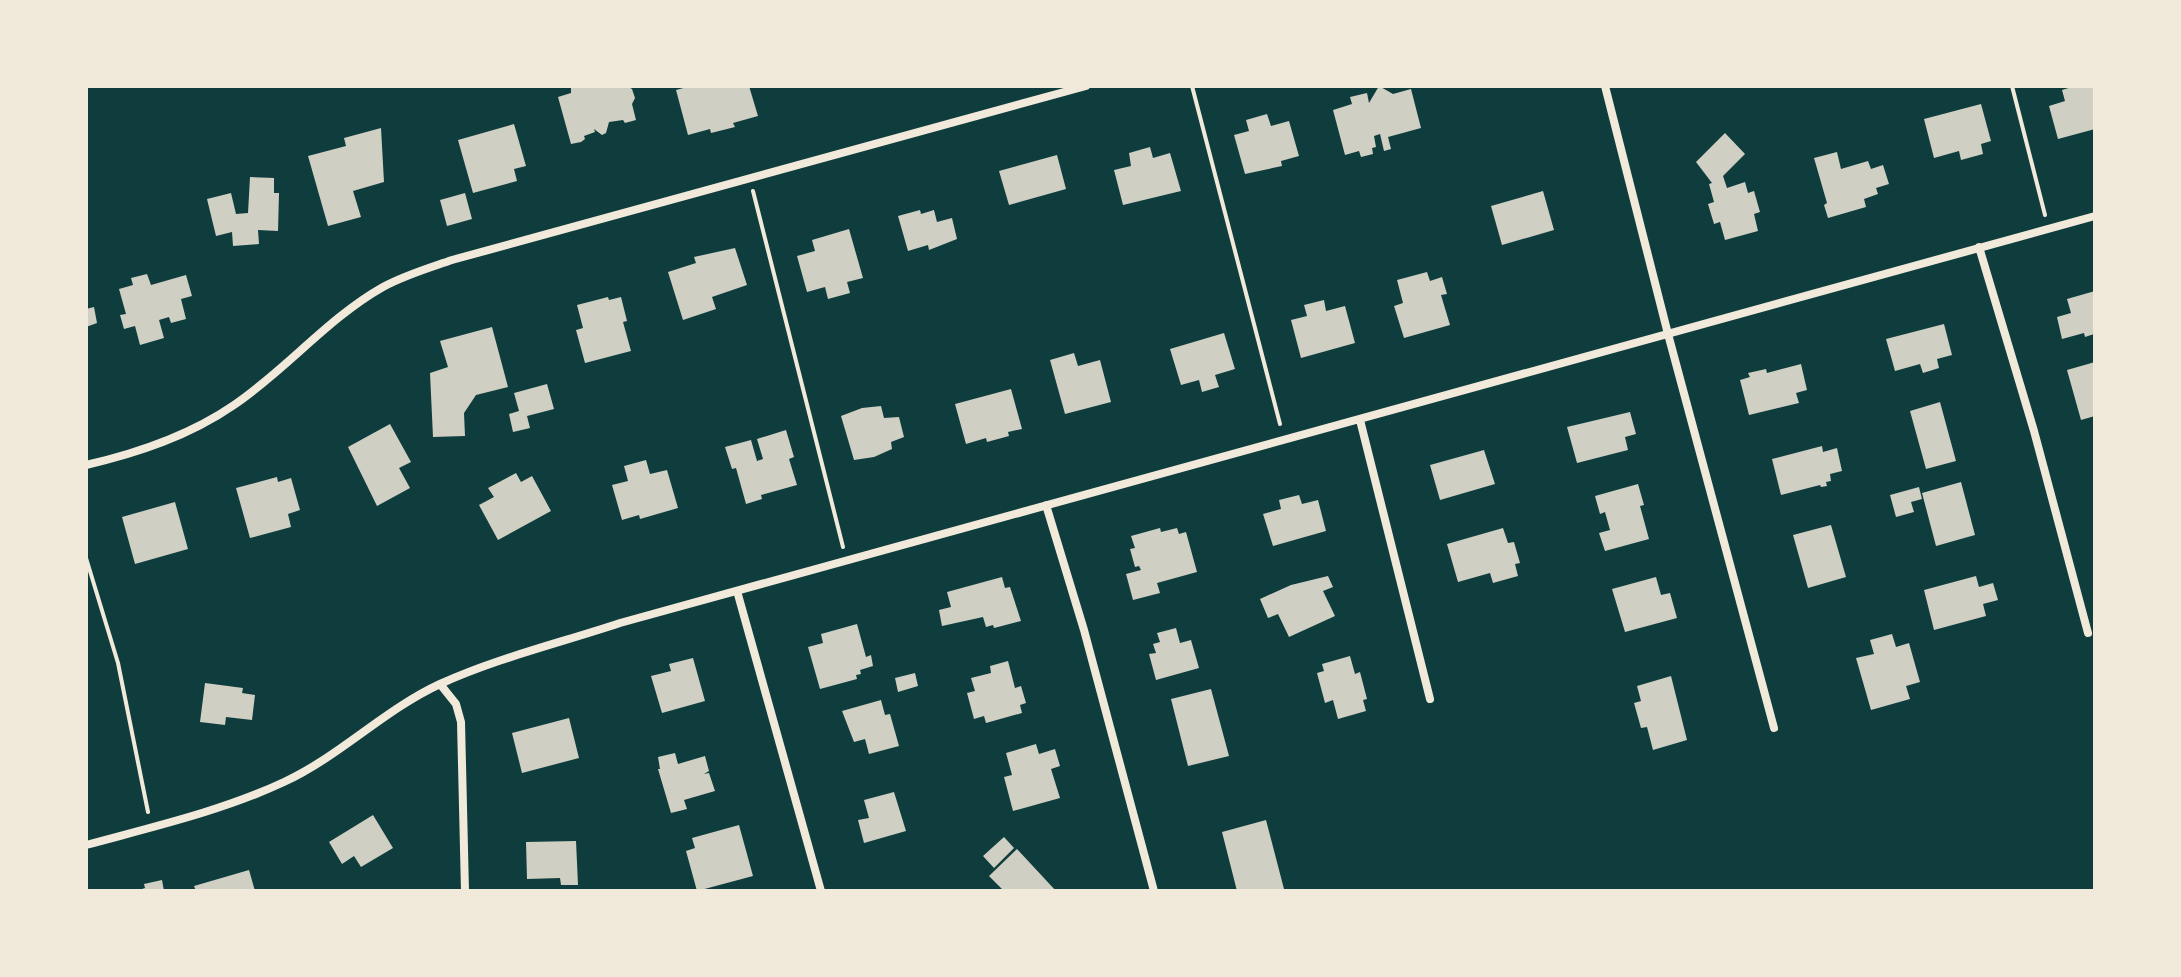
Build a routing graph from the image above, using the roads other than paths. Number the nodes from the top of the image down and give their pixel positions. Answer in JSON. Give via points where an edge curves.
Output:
{"nodes":[{"id":1,"x":1086,"y":86,"type":"edge"},
{"id":2,"x":1605,"y":86,"type":"edge"},
{"id":3,"x":2095,"y":216,"type":"edge"},
{"id":4,"x":1979,"y":247,"type":"junction"},
{"id":5,"x":1668,"y":334,"type":"junction"},
{"id":6,"x":1360,"y":420,"type":"junction"},
{"id":7,"x":86,"y":465,"type":"edge"},
{"id":8,"x":1046,"y":505,"type":"junction"},
{"id":9,"x":737,"y":591,"type":"junction"},
{"id":10,"x":2088,"y":633,"type":"dead end"},
{"id":11,"x":440,"y":684,"type":"junction"},
{"id":12,"x":1430,"y":699,"type":"dead end"},
{"id":13,"x":1774,"y":728,"type":"dead end"},
{"id":14,"x":86,"y":845,"type":"edge"},
{"id":15,"x":465,"y":891,"type":"edge"},
{"id":16,"x":821,"y":891,"type":"edge"},
{"id":17,"x":1154,"y":891,"type":"edge"}],
"edges":[{"from":1,"to":7,"type":"street","via":[[416,272],[355,306],[261,385],[193,430]]},
{"from":2,"to":5,"type":"street"},
{"from":3,"to":4,"type":"street"},
{"from":4,"to":5,"type":"street"},
{"from":4,"to":10,"type":"street"},
{"from":5,"to":6,"type":"street"},
{"from":5,"to":13,"type":"street"},
{"from":6,"to":8,"type":"street"},
{"from":6,"to":12,"type":"street"},
{"from":8,"to":9,"type":"street"},
{"from":8,"to":17,"type":"street"},
{"from":9,"to":11,"type":"street","via":[[620,623]]},
{"from":9,"to":16,"type":"street"},
{"from":11,"to":14,"type":"street","via":[[285,782]]},
{"from":11,"to":15,"type":"street","via":[[456,704],[461,722]]}]}
